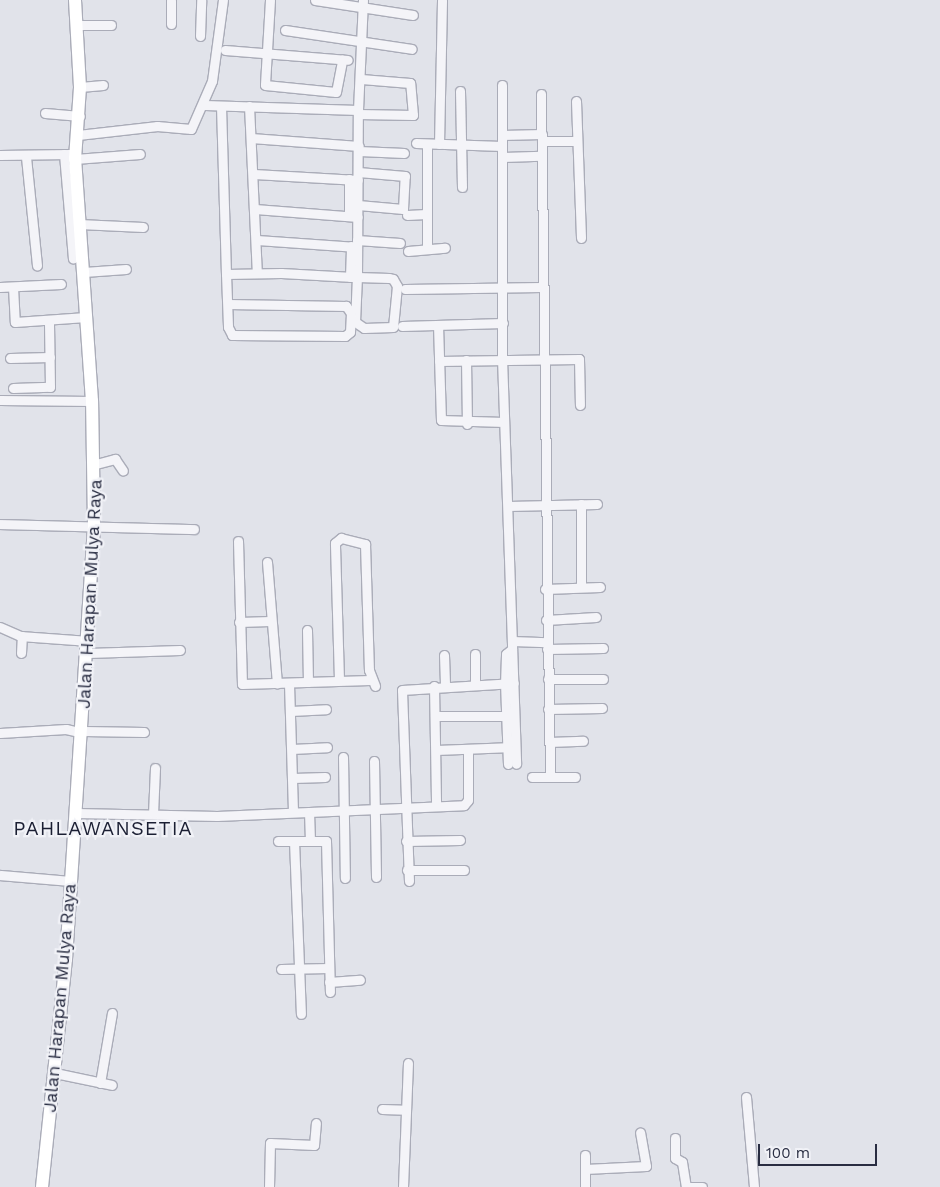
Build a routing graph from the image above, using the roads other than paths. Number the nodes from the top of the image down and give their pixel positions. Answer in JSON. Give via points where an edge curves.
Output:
{"nodes":[{"id":1,"x":75,"y":0,"type":"edge"},
{"id":2,"x":172,"y":0,"type":"edge"},
{"id":3,"x":201,"y":0,"type":"edge"},
{"id":4,"x":223,"y":0,"type":"edge"},
{"id":5,"x":270,"y":0,"type":"edge"},
{"id":6,"x":315,"y":0,"type":"edge"},
{"id":7,"x":442,"y":0,"type":"edge"},
{"id":8,"x":363,"y":3,"type":"edge"},
{"id":9,"x":414,"y":15,"type":"dead end"},
{"id":10,"x":171,"y":24,"type":"dead end"},
{"id":11,"x":111,"y":25,"type":"dead end"},
{"id":12,"x":76,"y":26,"type":"junction"},
{"id":13,"x":285,"y":30,"type":"dead end"},
{"id":14,"x":200,"y":36,"type":"dead end"},
{"id":15,"x":362,"y":40,"type":"junction"},
{"id":16,"x":412,"y":49,"type":"dead end"},
{"id":17,"x":224,"y":50,"type":"dead end"},
{"id":18,"x":267,"y":50,"type":"junction"},
{"id":19,"x":361,"y":79,"type":"junction"},
{"id":20,"x":104,"y":85,"type":"dead end"},
{"id":21,"x":502,"y":85,"type":"dead end"},
{"id":22,"x":80,"y":87,"type":"junction"},
{"id":23,"x":460,"y":91,"type":"dead end"},
{"id":24,"x":541,"y":94,"type":"dead end"},
{"id":25,"x":576,"y":101,"type":"dead end"},
{"id":26,"x":205,"y":105,"type":"junction"},
{"id":27,"x":221,"y":106,"type":"junction"},
{"id":28,"x":249,"y":106,"type":"junction"},
{"id":29,"x":358,"y":112,"type":"junction"},
{"id":30,"x":45,"y":113,"type":"dead end"},
{"id":31,"x":80,"y":116,"type":"junction"},
{"id":32,"x":78,"y":135,"type":"junction"},
{"id":33,"x":502,"y":135,"type":"junction"},
{"id":34,"x":251,"y":138,"type":"junction"},
{"id":35,"x":542,"y":138,"type":"junction"},
{"id":36,"x":577,"y":141,"type":"junction"},
{"id":37,"x":416,"y":143,"type":"dead end"},
{"id":38,"x":427,"y":144,"type":"junction"},
{"id":39,"x":439,"y":144,"type":"junction"},
{"id":40,"x":462,"y":144,"type":"junction"},
{"id":41,"x":502,"y":146,"type":"junction"},
{"id":42,"x":359,"y":148,"type":"junction"},
{"id":43,"x":404,"y":153,"type":"dead end"},
{"id":44,"x":140,"y":154,"type":"dead end"},
{"id":45,"x":0,"y":156,"type":"edge"},
{"id":46,"x":72,"y":156,"type":"junction"},
{"id":47,"x":541,"y":156,"type":"junction"},
{"id":48,"x":26,"y":157,"type":"junction"},
{"id":49,"x":503,"y":157,"type":"junction"},
{"id":50,"x":254,"y":174,"type":"junction"},
{"id":51,"x":355,"y":177,"type":"junction"},
{"id":52,"x":462,"y":187,"type":"dead end"},
{"id":53,"x":358,"y":205,"type":"junction"},
{"id":54,"x":255,"y":209,"type":"junction"},
{"id":55,"x":426,"y":214,"type":"junction"},
{"id":56,"x":407,"y":215,"type":"dead end"},
{"id":57,"x":354,"y":216,"type":"junction"},
{"id":58,"x":79,"y":224,"type":"junction"},
{"id":59,"x":143,"y":228,"type":"dead end"},
{"id":60,"x":581,"y":238,"type":"dead end"},
{"id":61,"x":257,"y":240,"type":"junction"},
{"id":62,"x":400,"y":242,"type":"dead end"},
{"id":63,"x":355,"y":244,"type":"junction"},
{"id":64,"x":445,"y":248,"type":"dead end"},
{"id":65,"x":426,"y":249,"type":"junction"},
{"id":66,"x":408,"y":251,"type":"dead end"},
{"id":67,"x":73,"y":259,"type":"dead end"},
{"id":68,"x":37,"y":265,"type":"dead end"},
{"id":69,"x":126,"y":269,"type":"dead end"},
{"id":70,"x":84,"y":272,"type":"junction"},
{"id":71,"x":257,"y":273,"type":"junction"},
{"id":72,"x":226,"y":274,"type":"junction"},
{"id":73,"x":354,"y":277,"type":"junction"},
{"id":74,"x":61,"y":284,"type":"dead end"},
{"id":75,"x":13,"y":287,"type":"junction"},
{"id":76,"x":541,"y":287,"type":"junction"},
{"id":77,"x":0,"y":288,"type":"edge"},
{"id":78,"x":503,"y":288,"type":"junction"},
{"id":79,"x":405,"y":289,"type":"dead end"},
{"id":80,"x":228,"y":304,"type":"junction"},
{"id":81,"x":86,"y":317,"type":"junction"},
{"id":82,"x":49,"y":320,"type":"junction"},
{"id":83,"x":503,"y":323,"type":"junction"},
{"id":84,"x":438,"y":325,"type":"junction"},
{"id":85,"x":402,"y":326,"type":"dead end"},
{"id":86,"x":50,"y":357,"type":"junction"},
{"id":87,"x":10,"y":358,"type":"dead end"},
{"id":88,"x":502,"y":358,"type":"junction"},
{"id":89,"x":543,"y":358,"type":"junction"},
{"id":90,"x":466,"y":360,"type":"junction"},
{"id":91,"x":439,"y":361,"type":"junction"},
{"id":92,"x":13,"y":388,"type":"dead end"},
{"id":93,"x":0,"y":400,"type":"edge"},
{"id":94,"x":92,"y":401,"type":"junction"},
{"id":95,"x":580,"y":405,"type":"dead end"},
{"id":96,"x":504,"y":422,"type":"junction"},
{"id":97,"x":467,"y":424,"type":"junction"},
{"id":98,"x":96,"y":464,"type":"junction"},
{"id":99,"x":123,"y":471,"type":"dead end"},
{"id":100,"x":546,"y":504,"type":"junction"},
{"id":101,"x":581,"y":504,"type":"junction"},
{"id":102,"x":597,"y":504,"type":"dead end"},
{"id":103,"x":508,"y":506,"type":"junction"},
{"id":104,"x":0,"y":524,"type":"edge"},
{"id":105,"x":94,"y":525,"type":"junction"},
{"id":106,"x":194,"y":528,"type":"dead end"},
{"id":107,"x":238,"y":541,"type":"dead end"},
{"id":108,"x":267,"y":562,"type":"dead end"},
{"id":109,"x":581,"y":587,"type":"junction"},
{"id":110,"x":600,"y":588,"type":"dead end"},
{"id":111,"x":546,"y":589,"type":"junction"},
{"id":112,"x":596,"y":617,"type":"dead end"},
{"id":113,"x":546,"y":620,"type":"junction"},
{"id":114,"x":270,"y":621,"type":"junction"},
{"id":115,"x":239,"y":622,"type":"junction"},
{"id":116,"x":0,"y":627,"type":"edge"},
{"id":117,"x":307,"y":630,"type":"dead end"},
{"id":118,"x":22,"y":636,"type":"junction"},
{"id":119,"x":512,"y":645,"type":"junction"},
{"id":120,"x":547,"y":645,"type":"junction"},
{"id":121,"x":89,"y":647,"type":"junction"},
{"id":122,"x":603,"y":648,"type":"dead end"},
{"id":123,"x":180,"y":650,"type":"dead end"},
{"id":124,"x":21,"y":653,"type":"dead end"},
{"id":125,"x":475,"y":654,"type":"dead end"},
{"id":126,"x":444,"y":656,"type":"dead end"},
{"id":127,"x":548,"y":679,"type":"junction"},
{"id":128,"x":603,"y":679,"type":"dead end"},
{"id":129,"x":339,"y":680,"type":"junction"},
{"id":130,"x":308,"y":682,"type":"junction"},
{"id":131,"x":277,"y":684,"type":"junction"},
{"id":132,"x":289,"y":684,"type":"junction"},
{"id":133,"x":476,"y":684,"type":"junction"},
{"id":134,"x":509,"y":684,"type":"junction"},
{"id":135,"x":434,"y":686,"type":"junction"},
{"id":136,"x":445,"y":686,"type":"junction"},
{"id":137,"x":602,"y":708,"type":"dead end"},
{"id":138,"x":326,"y":709,"type":"dead end"},
{"id":139,"x":548,"y":709,"type":"junction"},
{"id":140,"x":291,"y":711,"type":"junction"},
{"id":141,"x":435,"y":716,"type":"junction"},
{"id":142,"x":511,"y":716,"type":"junction"},
{"id":143,"x":84,"y":732,"type":"junction"},
{"id":144,"x":144,"y":732,"type":"dead end"},
{"id":145,"x":0,"y":733,"type":"edge"},
{"id":146,"x":583,"y":741,"type":"dead end"},
{"id":147,"x":549,"y":742,"type":"junction"},
{"id":148,"x":327,"y":747,"type":"dead end"},
{"id":149,"x":512,"y":747,"type":"junction"},
{"id":150,"x":292,"y":749,"type":"junction"},
{"id":151,"x":468,"y":749,"type":"junction"},
{"id":152,"x":436,"y":750,"type":"junction"},
{"id":153,"x":343,"y":757,"type":"dead end"},
{"id":154,"x":374,"y":761,"type":"dead end"},
{"id":155,"x":512,"y":764,"type":"dead end"},
{"id":156,"x":155,"y":768,"type":"dead end"},
{"id":157,"x":325,"y":777,"type":"dead end"},
{"id":158,"x":532,"y":777,"type":"dead end"},
{"id":159,"x":550,"y":777,"type":"junction"},
{"id":160,"x":575,"y":777,"type":"dead end"},
{"id":161,"x":293,"y":778,"type":"junction"},
{"id":162,"x":436,"y":806,"type":"junction"},
{"id":163,"x":374,"y":809,"type":"junction"},
{"id":164,"x":405,"y":809,"type":"junction"},
{"id":165,"x":345,"y":810,"type":"junction"},
{"id":166,"x":293,"y":812,"type":"junction"},
{"id":167,"x":309,"y":812,"type":"junction"},
{"id":168,"x":76,"y":813,"type":"junction"},
{"id":169,"x":153,"y":814,"type":"junction"},
{"id":170,"x":310,"y":840,"type":"junction"},
{"id":171,"x":460,"y":840,"type":"dead end"},
{"id":172,"x":278,"y":841,"type":"dead end"},
{"id":173,"x":294,"y":841,"type":"junction"},
{"id":174,"x":406,"y":841,"type":"junction"},
{"id":175,"x":407,"y":870,"type":"junction"},
{"id":176,"x":464,"y":870,"type":"dead end"},
{"id":177,"x":0,"y":875,"type":"edge"},
{"id":178,"x":345,"y":878,"type":"dead end"},
{"id":179,"x":376,"y":878,"type":"dead end"},
{"id":180,"x":72,"y":881,"type":"junction"},
{"id":181,"x":409,"y":881,"type":"dead end"},
{"id":182,"x":329,"y":968,"type":"junction"},
{"id":183,"x":281,"y":969,"type":"dead end"},
{"id":184,"x":298,"y":969,"type":"junction"},
{"id":185,"x":360,"y":980,"type":"dead end"},
{"id":186,"x":330,"y":982,"type":"junction"},
{"id":187,"x":330,"y":992,"type":"dead end"},
{"id":188,"x":112,"y":1013,"type":"dead end"},
{"id":189,"x":301,"y":1014,"type":"dead end"},
{"id":190,"x":408,"y":1063,"type":"dead end"},
{"id":191,"x":54,"y":1073,"type":"junction"},
{"id":192,"x":100,"y":1084,"type":"junction"},
{"id":193,"x":112,"y":1085,"type":"dead end"},
{"id":194,"x":746,"y":1097,"type":"dead end"},
{"id":195,"x":382,"y":1109,"type":"dead end"},
{"id":196,"x":405,"y":1110,"type":"junction"},
{"id":197,"x":316,"y":1123,"type":"dead end"},
{"id":198,"x":640,"y":1133,"type":"dead end"},
{"id":199,"x":675,"y":1138,"type":"dead end"},
{"id":200,"x":585,"y":1155,"type":"dead end"},
{"id":201,"x":585,"y":1169,"type":"junction"},
{"id":202,"x":42,"y":1187,"type":"edge"},
{"id":203,"x":269,"y":1187,"type":"edge"},
{"id":204,"x":403,"y":1187,"type":"edge"},
{"id":205,"x":586,"y":1187,"type":"edge"},
{"id":206,"x":686,"y":1187,"type":"edge"},
{"id":207,"x":702,"y":1187,"type":"edge"},
{"id":208,"x":754,"y":1187,"type":"edge"}],
"edges":[{"from":1,"to":12,"type":"street","name":"Jalan Harapan Mulya Raya"},
{"from":2,"to":10,"type":"street"},
{"from":3,"to":14,"type":"street"},
{"from":4,"to":26,"type":"street"},
{"from":5,"to":18,"type":"street"},
{"from":6,"to":8,"type":"street"},
{"from":7,"to":39,"type":"street"},
{"from":8,"to":9,"type":"street"},
{"from":8,"to":15,"type":"street"},
{"from":11,"to":12,"type":"street"},
{"from":12,"to":22,"type":"street","name":"Jalan Harapan Mulya Raya"},
{"from":13,"to":15,"type":"street"},
{"from":15,"to":16,"type":"street"},
{"from":15,"to":19,"type":"street"},
{"from":17,"to":18,"type":"street"},
{"from":18,"to":18,"type":"street","via":[[265,85],[336,92],[345,60]]},
{"from":19,"to":29,"type":"street"},
{"from":19,"to":29,"type":"street","via":[[410,83],[413,116]]},
{"from":20,"to":22,"type":"street"},
{"from":21,"to":33,"type":"street"},
{"from":22,"to":31,"type":"street","name":"Jalan Harapan Mulya Raya"},
{"from":23,"to":40,"type":"street"},
{"from":24,"to":35,"type":"street"},
{"from":25,"to":36,"type":"street"},
{"from":26,"to":27,"type":"street"},
{"from":26,"to":32,"type":"street","via":[[186,130],[157,126]]},
{"from":27,"to":28,"type":"street"},
{"from":27,"to":72,"type":"street"},
{"from":28,"to":29,"type":"street"},
{"from":28,"to":34,"type":"street"},
{"from":29,"to":42,"type":"street"},
{"from":30,"to":31,"type":"street"},
{"from":31,"to":32,"type":"street","name":"Jalan Harapan Mulya Raya"},
{"from":32,"to":46,"type":"street","name":"Jalan Harapan Mulya Raya"},
{"from":33,"to":35,"type":"street"},
{"from":33,"to":41,"type":"street"},
{"from":34,"to":42,"type":"street"},
{"from":34,"to":50,"type":"street"},
{"from":35,"to":36,"type":"street"},
{"from":35,"to":47,"type":"street"},
{"from":36,"to":60,"type":"street"},
{"from":37,"to":38,"type":"street"},
{"from":38,"to":39,"type":"street"},
{"from":38,"to":55,"type":"street"},
{"from":39,"to":40,"type":"street"},
{"from":40,"to":41,"type":"street"},
{"from":40,"to":52,"type":"street"},
{"from":41,"to":49,"type":"street"},
{"from":42,"to":43,"type":"street"},
{"from":42,"to":51,"type":"street"},
{"from":44,"to":46,"type":"street"},
{"from":45,"to":48,"type":"street"},
{"from":46,"to":48,"type":"street"},
{"from":46,"to":58,"type":"street","name":"Jalan Harapan Mulya Raya"},
{"from":46,"to":67,"type":"street"},
{"from":47,"to":49,"type":"street"},
{"from":47,"to":76,"type":"street"},
{"from":48,"to":68,"type":"street"},
{"from":49,"to":78,"type":"street"},
{"from":50,"to":51,"type":"street"},
{"from":50,"to":54,"type":"street"},
{"from":51,"to":53,"type":"street"},
{"from":51,"to":53,"type":"street","via":[[405,176],[403,209]]},
{"from":51,"to":57,"type":"street"},
{"from":53,"to":57,"type":"street"},
{"from":54,"to":57,"type":"street"},
{"from":54,"to":61,"type":"street"},
{"from":55,"to":56,"type":"street"},
{"from":55,"to":65,"type":"street"},
{"from":57,"to":63,"type":"street"},
{"from":58,"to":59,"type":"street"},
{"from":58,"to":70,"type":"street","name":"Jalan Harapan Mulya Raya"},
{"from":61,"to":63,"type":"street"},
{"from":61,"to":71,"type":"street"},
{"from":62,"to":63,"type":"street"},
{"from":63,"to":73,"type":"street"},
{"from":64,"to":65,"type":"street"},
{"from":65,"to":66,"type":"street"},
{"from":69,"to":70,"type":"street"},
{"from":70,"to":81,"type":"street","name":"Jalan Harapan Mulya Raya"},
{"from":71,"to":72,"type":"street"},
{"from":71,"to":73,"type":"street"},
{"from":72,"to":80,"type":"street"},
{"from":73,"to":73,"type":"street","via":[[357,325],[393,327],[395,280]]},
{"from":74,"to":75,"type":"street"},
{"from":75,"to":77,"type":"street"},
{"from":75,"to":82,"type":"street","via":[[15,322]]},
{"from":76,"to":78,"type":"street"},
{"from":76,"to":89,"type":"street"},
{"from":78,"to":79,"type":"street"},
{"from":78,"to":83,"type":"street"},
{"from":80,"to":80,"type":"street","via":[[232,335],[345,336],[350,332],[351,314],[346,306]]},
{"from":81,"to":82,"type":"street"},
{"from":81,"to":94,"type":"street","name":"Jalan Harapan Mulya Raya"},
{"from":82,"to":86,"type":"street"},
{"from":83,"to":84,"type":"street"},
{"from":83,"to":88,"type":"street"},
{"from":84,"to":85,"type":"street"},
{"from":84,"to":91,"type":"street"},
{"from":86,"to":87,"type":"street"},
{"from":86,"to":92,"type":"street","via":[[50,387]]},
{"from":88,"to":89,"type":"street"},
{"from":88,"to":90,"type":"street"},
{"from":88,"to":96,"type":"street"},
{"from":89,"to":95,"type":"street","via":[[579,359]]},
{"from":89,"to":100,"type":"street"},
{"from":90,"to":91,"type":"street"},
{"from":90,"to":97,"type":"street"},
{"from":91,"to":97,"type":"street","via":[[441,420]]},
{"from":93,"to":94,"type":"street"},
{"from":94,"to":98,"type":"street","name":"Jalan Harapan Mulya Raya"},
{"from":96,"to":97,"type":"street"},
{"from":96,"to":103,"type":"street"},
{"from":98,"to":99,"type":"street","via":[[115,459]]},
{"from":98,"to":105,"type":"street","name":"Jalan Harapan Mulya Raya"},
{"from":100,"to":101,"type":"street"},
{"from":100,"to":103,"type":"street"},
{"from":100,"to":111,"type":"street"},
{"from":101,"to":102,"type":"street"},
{"from":101,"to":109,"type":"street"},
{"from":103,"to":119,"type":"street"},
{"from":104,"to":105,"type":"street"},
{"from":105,"to":106,"type":"street"},
{"from":105,"to":121,"type":"street","name":"Jalan Harapan Mulya Raya"},
{"from":107,"to":115,"type":"street"},
{"from":108,"to":114,"type":"street"},
{"from":109,"to":110,"type":"street"},
{"from":109,"to":111,"type":"street"},
{"from":111,"to":113,"type":"street"},
{"from":112,"to":113,"type":"street"},
{"from":113,"to":120,"type":"street"},
{"from":114,"to":115,"type":"street"},
{"from":114,"to":131,"type":"street","via":[[276,632]]},
{"from":115,"to":131,"type":"street","via":[[242,684]]},
{"from":116,"to":118,"type":"street"},
{"from":117,"to":130,"type":"street"},
{"from":118,"to":121,"type":"street"},
{"from":118,"to":124,"type":"street"},
{"from":119,"to":120,"type":"street"},
{"from":119,"to":134,"type":"street"},
{"from":120,"to":122,"type":"street"},
{"from":120,"to":127,"type":"street"},
{"from":121,"to":123,"type":"street"},
{"from":121,"to":143,"type":"street","name":"Jalan Harapan Mulya Raya"},
{"from":125,"to":133,"type":"street"},
{"from":126,"to":136,"type":"street"},
{"from":127,"to":128,"type":"street"},
{"from":127,"to":139,"type":"street"},
{"from":129,"to":129,"type":"street","via":[[335,543],[341,538],[365,544],[372,683]]},
{"from":129,"to":130,"type":"street"},
{"from":130,"to":132,"type":"street"},
{"from":131,"to":132,"type":"street"},
{"from":132,"to":140,"type":"street"},
{"from":133,"to":134,"type":"street"},
{"from":133,"to":136,"type":"street"},
{"from":134,"to":142,"type":"street"},
{"from":135,"to":136,"type":"street"},
{"from":135,"to":141,"type":"street"},
{"from":135,"to":164,"type":"street","via":[[402,690]]},
{"from":137,"to":139,"type":"street"},
{"from":138,"to":140,"type":"street"},
{"from":139,"to":147,"type":"street"},
{"from":140,"to":150,"type":"street"},
{"from":141,"to":142,"type":"street"},
{"from":141,"to":152,"type":"street"},
{"from":142,"to":149,"type":"street"},
{"from":143,"to":144,"type":"street"},
{"from":143,"to":145,"type":"street","via":[[66,729]]},
{"from":143,"to":168,"type":"street","name":"Jalan Harapan Mulya Raya"},
{"from":146,"to":147,"type":"street"},
{"from":147,"to":159,"type":"street"},
{"from":148,"to":150,"type":"street"},
{"from":149,"to":151,"type":"street"},
{"from":149,"to":155,"type":"street"},
{"from":150,"to":161,"type":"street"},
{"from":151,"to":152,"type":"street"},
{"from":151,"to":162,"type":"street","via":[[467,803]]},
{"from":152,"to":162,"type":"street"},
{"from":153,"to":165,"type":"street"},
{"from":154,"to":163,"type":"street"},
{"from":156,"to":169,"type":"street"},
{"from":157,"to":161,"type":"street"},
{"from":158,"to":159,"type":"street"},
{"from":159,"to":160,"type":"street"},
{"from":161,"to":166,"type":"street"},
{"from":162,"to":164,"type":"street"},
{"from":163,"to":164,"type":"street"},
{"from":163,"to":165,"type":"street"},
{"from":163,"to":179,"type":"street"},
{"from":164,"to":174,"type":"street"},
{"from":165,"to":167,"type":"street"},
{"from":165,"to":178,"type":"street"},
{"from":166,"to":167,"type":"street"},
{"from":166,"to":169,"type":"street"},
{"from":167,"to":170,"type":"street"},
{"from":168,"to":169,"type":"street"},
{"from":168,"to":180,"type":"street","name":"Jalan Harapan Mulya Raya"},
{"from":170,"to":173,"type":"street"},
{"from":170,"to":182,"type":"street","via":[[326,841]]},
{"from":171,"to":174,"type":"street"},
{"from":172,"to":173,"type":"street"},
{"from":173,"to":184,"type":"street"},
{"from":174,"to":175,"type":"street"},
{"from":175,"to":176,"type":"street"},
{"from":175,"to":181,"type":"street"},
{"from":177,"to":180,"type":"street"},
{"from":180,"to":191,"type":"street","name":"Jalan Harapan Mulya Raya"},
{"from":182,"to":184,"type":"street"},
{"from":182,"to":186,"type":"street"},
{"from":183,"to":184,"type":"street"},
{"from":184,"to":189,"type":"street"},
{"from":185,"to":186,"type":"street"},
{"from":186,"to":187,"type":"street"},
{"from":188,"to":192,"type":"street"},
{"from":190,"to":196,"type":"street"},
{"from":191,"to":192,"type":"street"},
{"from":191,"to":202,"type":"street","name":"Jalan Harapan Mulya Raya"},
{"from":192,"to":193,"type":"street"},
{"from":194,"to":208,"type":"street"},
{"from":195,"to":196,"type":"street"},
{"from":196,"to":204,"type":"street"},
{"from":197,"to":203,"type":"street","via":[[314,1145],[270,1143]]},
{"from":198,"to":201,"type":"street","via":[[646,1166]]},
{"from":199,"to":206,"type":"street","via":[[675,1158],[682,1162]]},
{"from":200,"to":201,"type":"street"},
{"from":201,"to":205,"type":"street"},
{"from":206,"to":207,"type":"street"}]}
